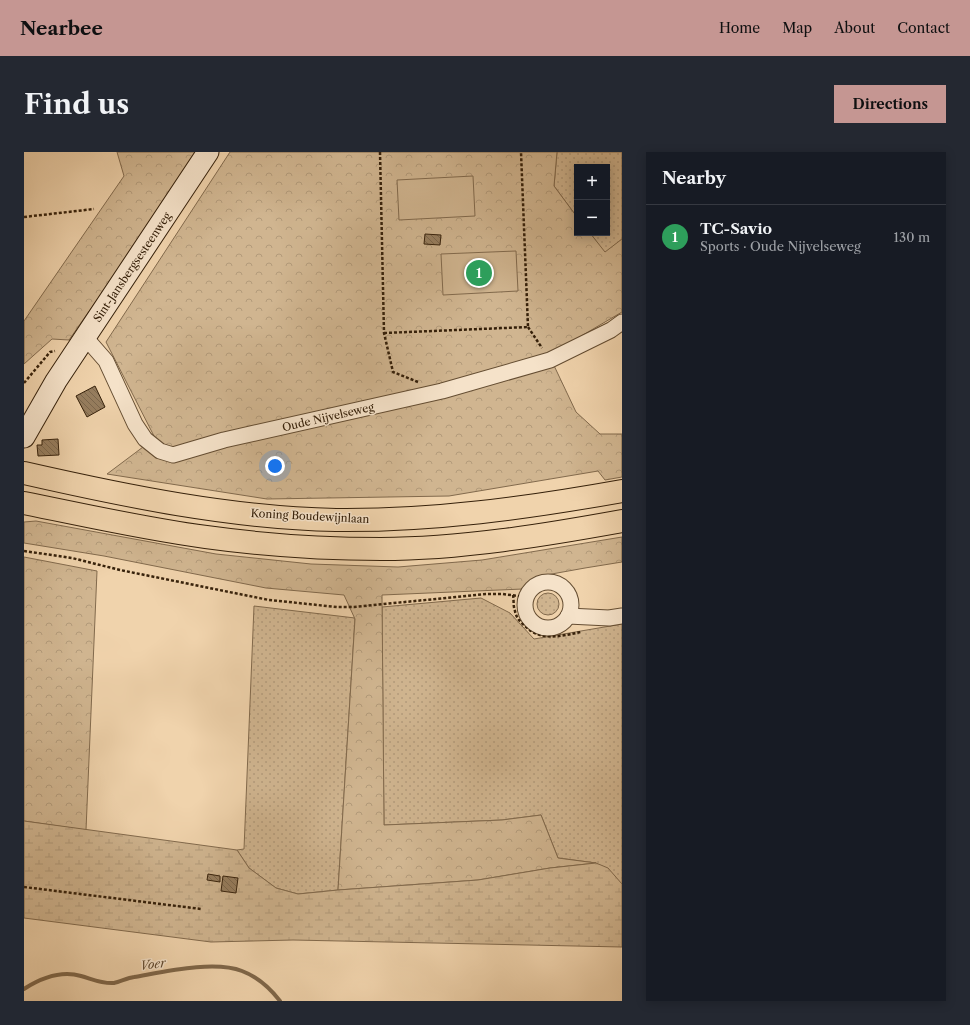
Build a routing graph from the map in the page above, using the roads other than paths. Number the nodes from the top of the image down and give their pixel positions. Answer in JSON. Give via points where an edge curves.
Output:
{"nodes":[{"id":1,"x":208,"y":152,"type":"edge"},
{"id":2,"x":622,"y":322,"type":"edge"},
{"id":3,"x":85,"y":337,"type":"junction"},
{"id":4,"x":56,"y":381,"type":"junction"},
{"id":5,"x":24,"y":418,"type":"edge"},
{"id":6,"x":24,"y":437,"type":"edge"},
{"id":7,"x":24,"y":473,"type":"edge"},
{"id":8,"x":622,"y":491,"type":"edge"},
{"id":9,"x":24,"y":503,"type":"edge"},
{"id":10,"x":622,"y":521,"type":"edge"},
{"id":11,"x":570,"y":600,"type":"junction"},
{"id":12,"x":622,"y":608,"type":"edge"},
{"id":13,"x":568,"y":616,"type":"junction"},
{"id":14,"x":622,"y":616,"type":"edge"}],
"edges":[{"from":1,"to":3,"type":"main road","name":"Sint-Jansbergsesteenweg"},
{"from":2,"to":3,"type":"street","name":"Oude Nijvelseweg","via":[[550,360],[442,391],[224,440],[174,455],[160,451],[145,439],[135,424],[106,361]]},
{"from":3,"to":4,"type":"main road","name":"Sint-Jansbergsesteenweg"},
{"from":4,"to":5,"type":"main road","name":"Sint-Jansbergsesteenweg"},
{"from":4,"to":6,"type":"main road","name":"Sint-Jansbergsesteenweg"},
{"from":7,"to":8,"type":"highway","name":"Koning Boudewijnlaan","via":[[180,504],[334,520],[472,514],[564,502]]},
{"from":9,"to":10,"type":"highway","via":[[206,537],[328,548],[446,546],[568,531]]},
{"from":11,"to":12,"type":"street","via":[[595,610]]},
{"from":11,"to":13,"type":"street"},
{"from":11,"to":13,"type":"street","via":[[565,589],[556,583],[541,582],[528,592],[524,607],[530,621],[539,627],[557,626]]},
{"from":13,"to":14,"type":"street"}]}
